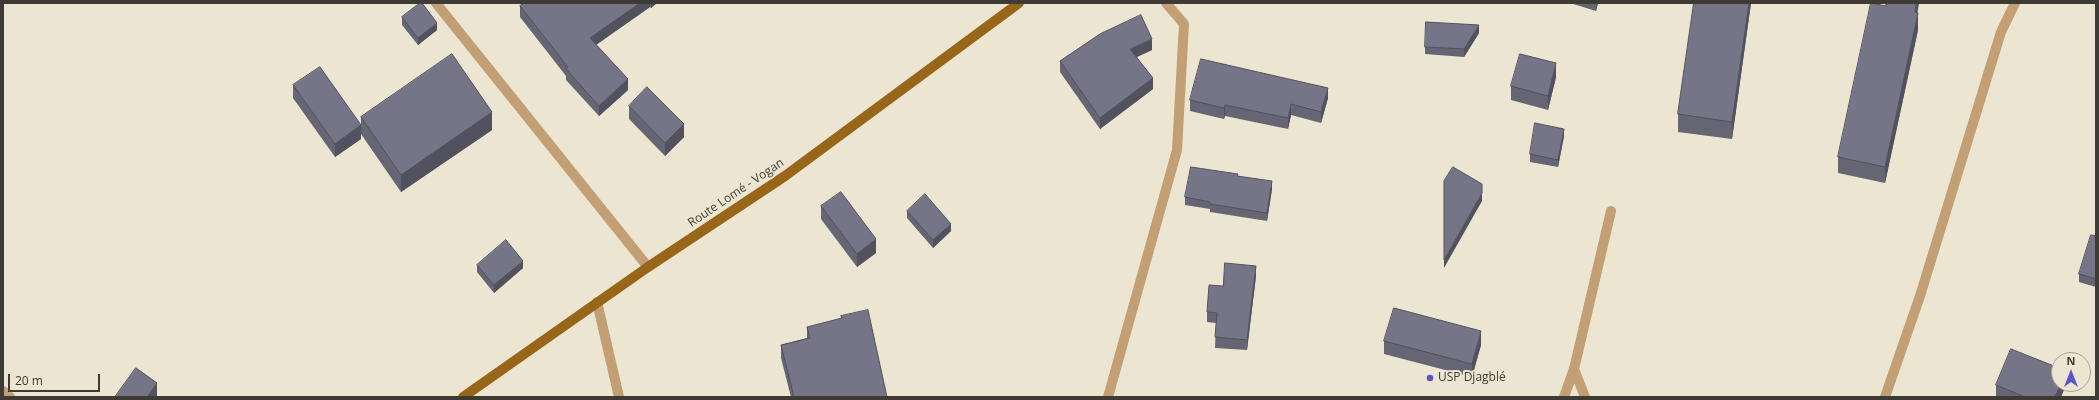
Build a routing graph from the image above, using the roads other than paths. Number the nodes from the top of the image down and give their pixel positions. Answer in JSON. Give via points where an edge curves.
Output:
{"nodes":[{"id":1,"x":436,"y":3,"type":"edge"},
{"id":2,"x":1019,"y":3,"type":"edge"},
{"id":3,"x":1166,"y":3,"type":"edge"},
{"id":4,"x":2015,"y":3,"type":"edge"},
{"id":5,"x":1611,"y":211,"type":"dead end"},
{"id":6,"x":648,"y":267,"type":"junction"},
{"id":7,"x":597,"y":302,"type":"junction"},
{"id":8,"x":1574,"y":369,"type":"junction"},
{"id":9,"x":3,"y":391,"type":"edge"},
{"id":10,"x":10,"y":397,"type":"edge"},
{"id":11,"x":463,"y":397,"type":"edge"},
{"id":12,"x":620,"y":397,"type":"edge"},
{"id":13,"x":1108,"y":397,"type":"edge"},
{"id":14,"x":1564,"y":397,"type":"edge"},
{"id":15,"x":1585,"y":397,"type":"edge"},
{"id":16,"x":1885,"y":397,"type":"edge"}],
"edges":[{"from":1,"to":6,"type":"street"},
{"from":2,"to":6,"type":"main road","name":"Route Lomé - Vogan","via":[[785,176]]},
{"from":3,"to":13,"type":"street","via":[[1184,24],[1177,150]]},
{"from":4,"to":16,"type":"street","via":[[2001,32],[1920,296]]},
{"from":5,"to":8,"type":"street"},
{"from":6,"to":7,"type":"main road","name":"Route Lomé - Vogan"},
{"from":7,"to":11,"type":"main road","name":"Route Lomé - Vogan"},
{"from":7,"to":12,"type":"street"},
{"from":8,"to":14,"type":"street"},
{"from":8,"to":15,"type":"street"},
{"from":9,"to":10,"type":"street"}]}
